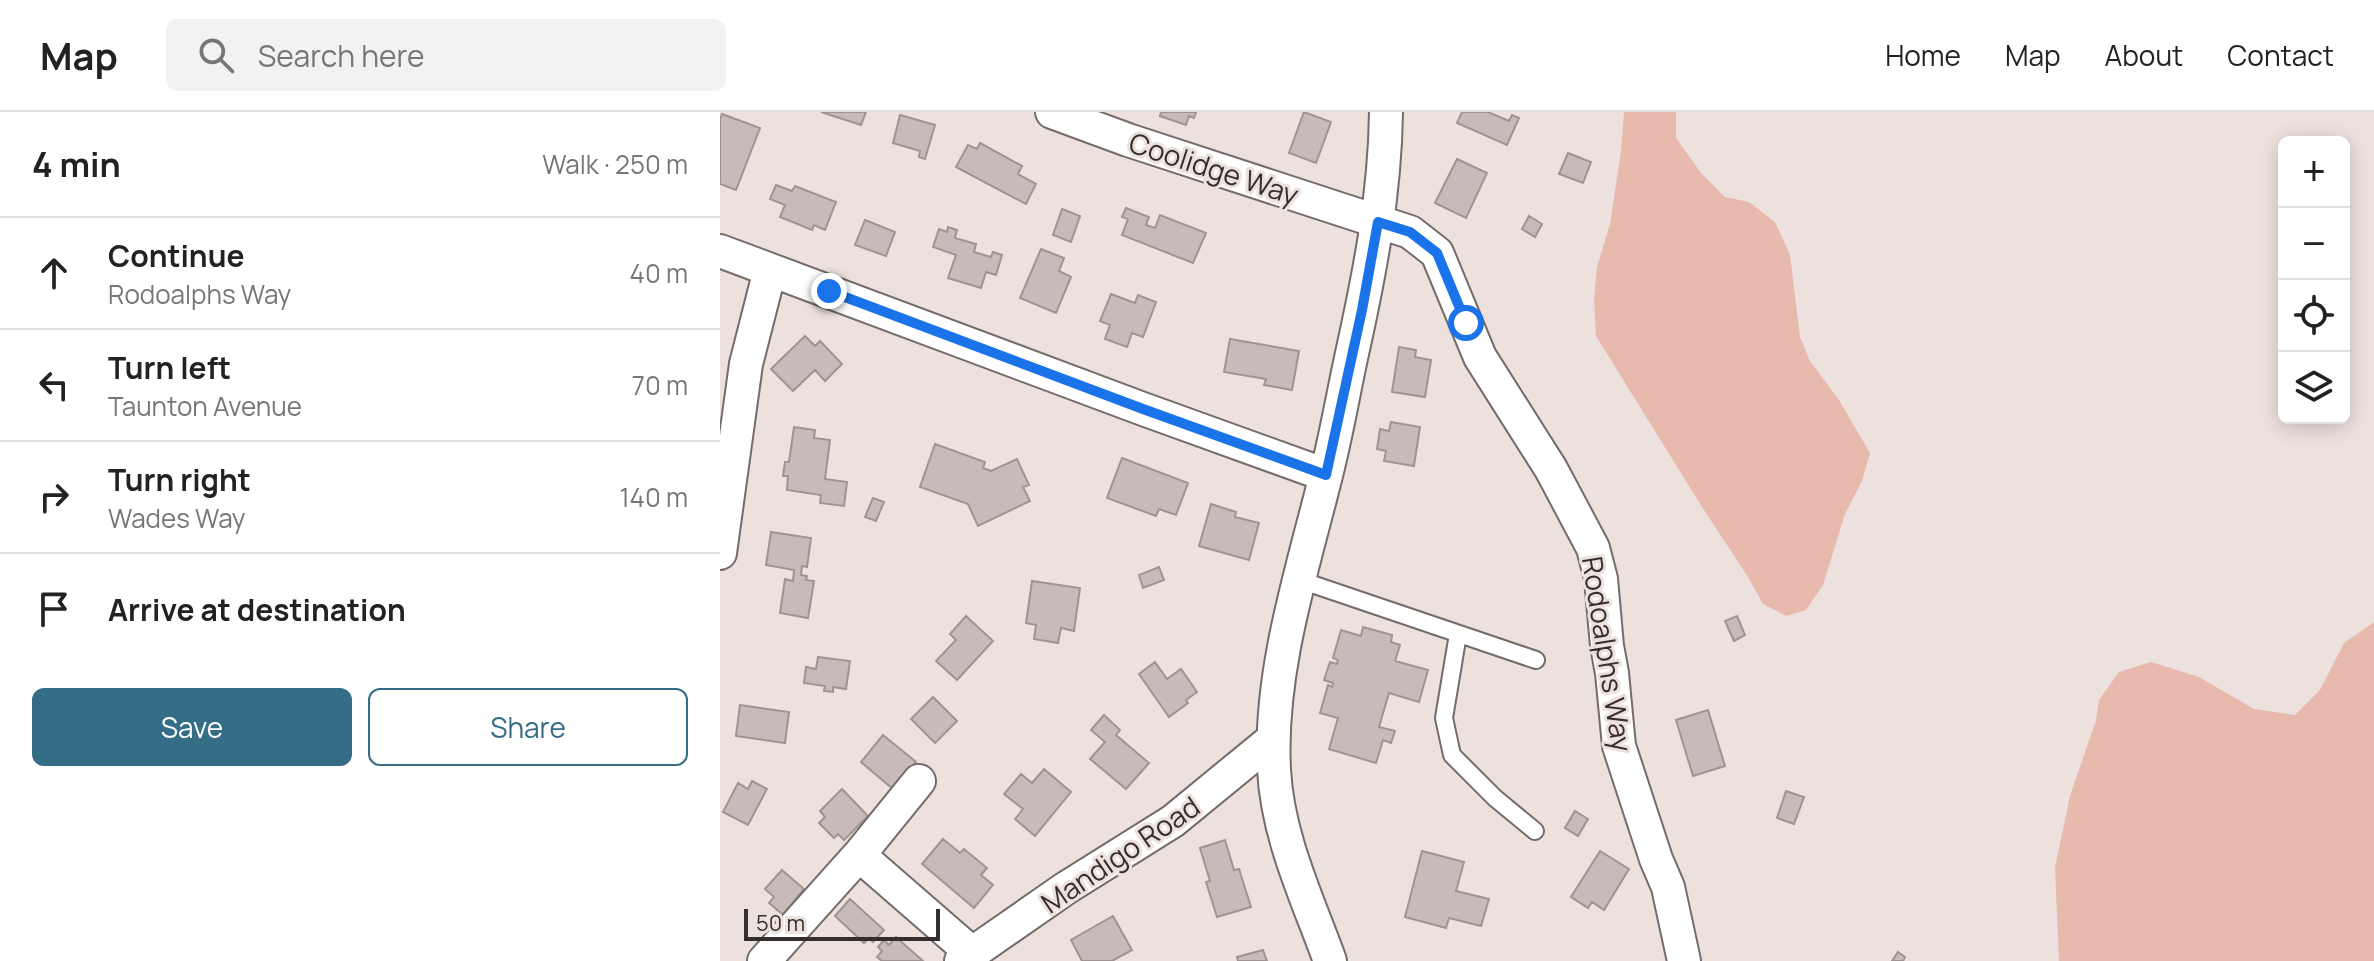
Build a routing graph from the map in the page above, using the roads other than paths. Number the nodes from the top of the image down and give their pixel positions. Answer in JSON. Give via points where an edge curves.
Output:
{"nodes":[{"id":1,"x":1052,"y":112,"type":"edge"},
{"id":2,"x":1386,"y":112,"type":"edge"},
{"id":3,"x":1378,"y":222,"type":"junction"},
{"id":4,"x":720,"y":251,"type":"edge"},
{"id":5,"x":770,"y":270,"type":"junction"},
{"id":6,"x":1326,"y":475,"type":"junction"},
{"id":7,"x":720,"y":553,"type":"edge"},
{"id":8,"x":1300,"y":580,"type":"junction"},
{"id":9,"x":1458,"y":634,"type":"junction"},
{"id":10,"x":1536,"y":660,"type":"dead end"},
{"id":11,"x":1273,"y":739,"type":"junction"},
{"id":12,"x":919,"y":781,"type":"dead end"},
{"id":13,"x":1535,"y":831,"type":"dead end"},
{"id":14,"x":859,"y":855,"type":"junction"},
{"id":15,"x":967,"y":957,"type":"edge"},
{"id":16,"x":764,"y":961,"type":"edge"},
{"id":17,"x":1330,"y":961,"type":"edge"},
{"id":18,"x":1684,"y":961,"type":"edge"}],
"edges":[{"from":1,"to":3,"type":"street","name":"Coolidge Way"},
{"from":2,"to":3,"type":"street"},
{"from":3,"to":6,"type":"street"},
{"from":3,"to":18,"type":"street","name":"Rodoalphs Way","via":[[1410,232],[1437,253],[1480,357],[1551,469],[1593,548],[1619,746],[1668,887]]},
{"from":4,"to":5,"type":"street"},
{"from":5,"to":6,"type":"street"},
{"from":5,"to":7,"type":"street","via":[[746,364]]},
{"from":6,"to":8,"type":"street"},
{"from":8,"to":9,"type":"lane"},
{"from":8,"to":11,"type":"street","via":[[1280,667]]},
{"from":9,"to":10,"type":"lane"},
{"from":9,"to":13,"type":"lane","via":[[1444,718],[1452,755]]},
{"from":11,"to":15,"type":"street","name":"Mandigo Road","via":[[1173,821]]},
{"from":11,"to":17,"type":"street","via":[[1285,833]]},
{"from":12,"to":14,"type":"street"},
{"from":14,"to":15,"type":"street"},
{"from":14,"to":16,"type":"street"}]}
